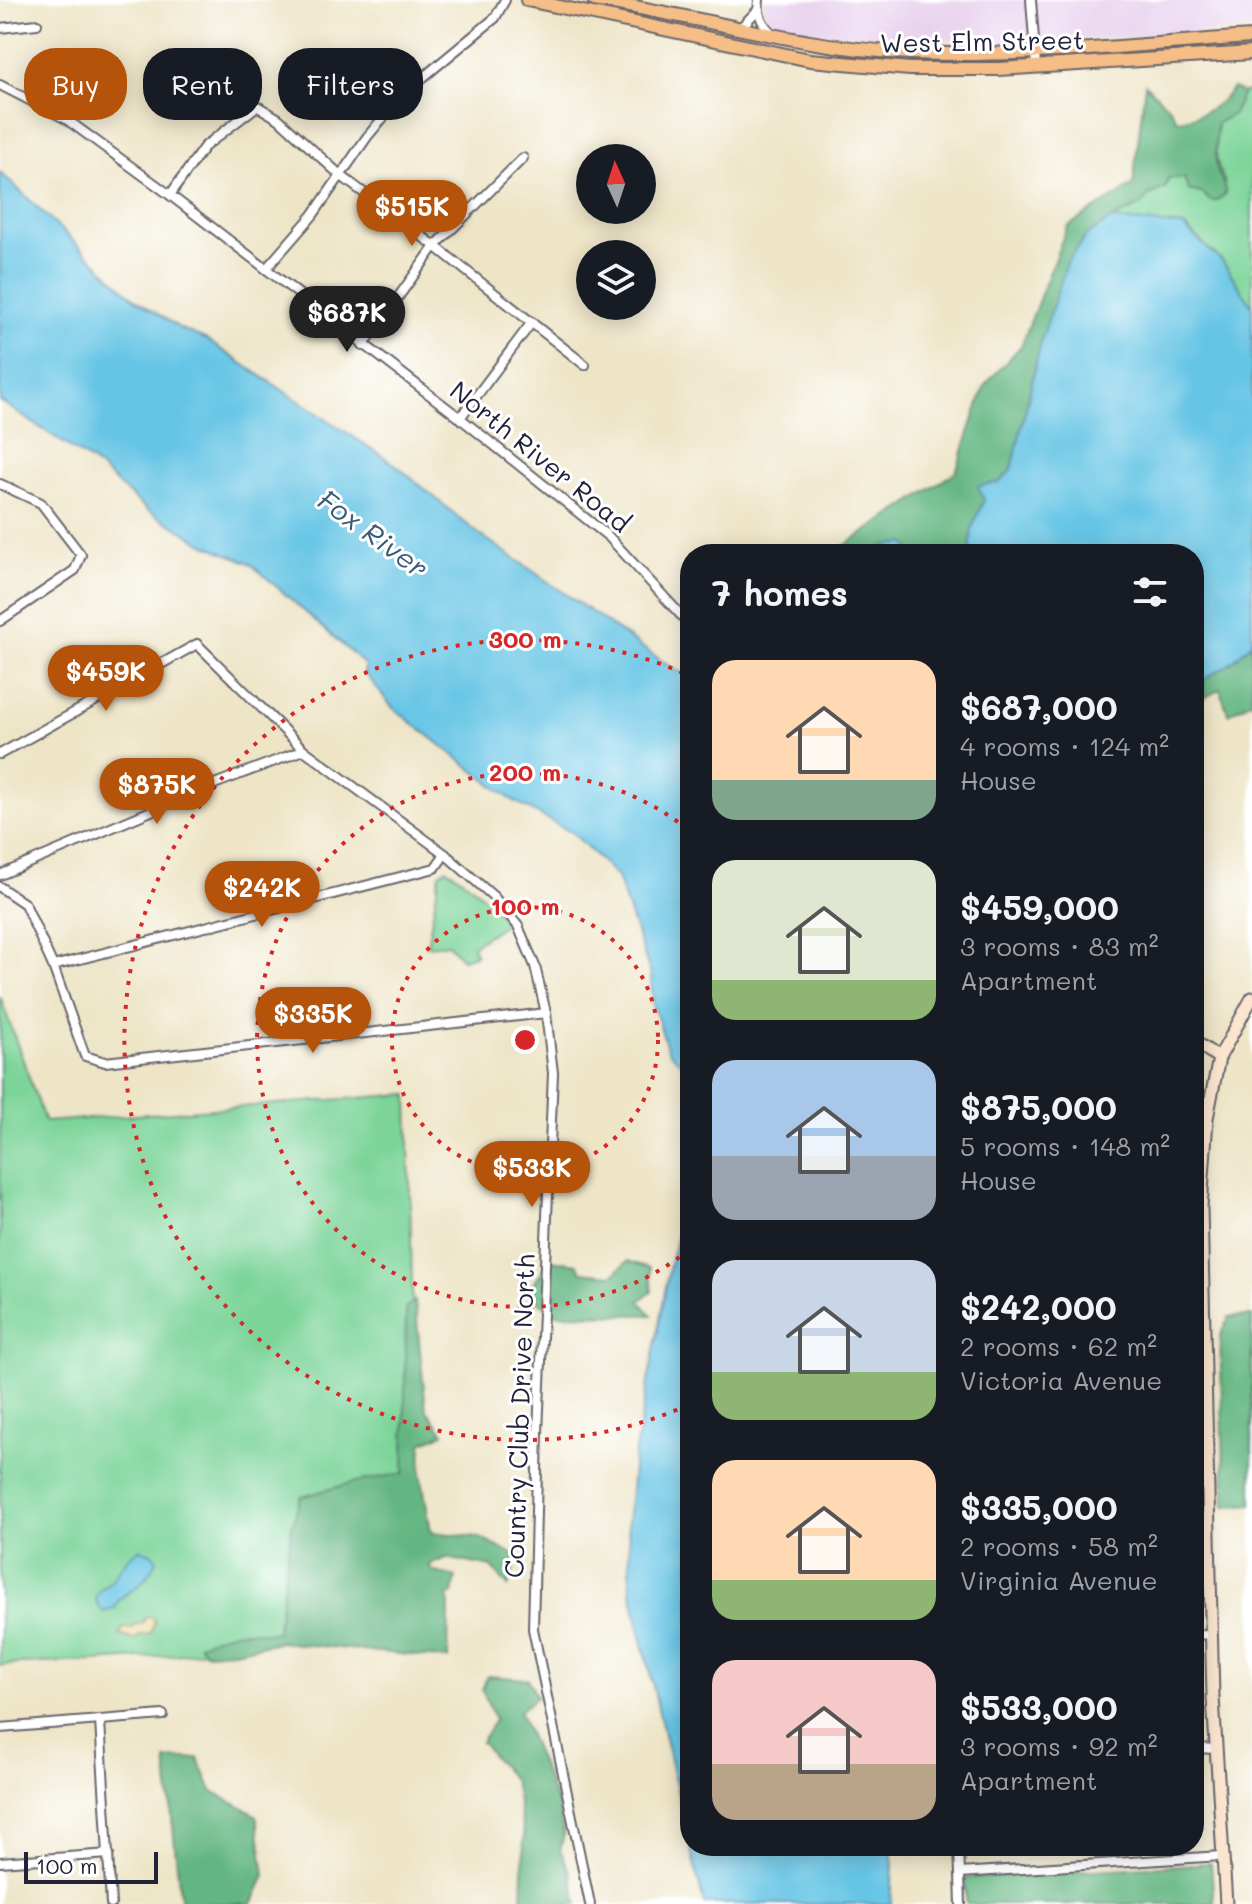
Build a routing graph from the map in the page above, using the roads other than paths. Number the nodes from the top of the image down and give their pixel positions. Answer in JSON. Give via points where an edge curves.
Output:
{"nodes":[{"id":1,"x":505,"y":0,"type":"edge"},
{"id":2,"x":527,"y":0,"type":"edge"},
{"id":3,"x":594,"y":0,"type":"edge"},
{"id":4,"x":1031,"y":0,"type":"edge"},
{"id":5,"x":758,"y":5,"type":"edge"},
{"id":6,"x":37,"y":24,"type":"dead end"},
{"id":7,"x":0,"y":28,"type":"edge"},
{"id":8,"x":738,"y":29,"type":"junction"},
{"id":9,"x":775,"y":37,"type":"junction"},
{"id":10,"x":1252,"y":37,"type":"edge"},
{"id":11,"x":1035,"y":50,"type":"junction"},
{"id":12,"x":1252,"y":53,"type":"edge"},
{"id":13,"x":1036,"y":66,"type":"junction"},
{"id":14,"x":0,"y":85,"type":"edge"},
{"id":15,"x":523,"y":158,"type":"dead end"},
{"id":16,"x":340,"y":175,"type":"junction"},
{"id":17,"x":170,"y":195,"type":"junction"},
{"id":18,"x":435,"y":246,"type":"junction"},
{"id":19,"x":266,"y":269,"type":"junction"},
{"id":20,"x":532,"y":322,"type":"junction"},
{"id":21,"x":363,"y":346,"type":"junction"},
{"id":22,"x":585,"y":365,"type":"dead end"},
{"id":23,"x":460,"y":418,"type":"junction"},
{"id":24,"x":0,"y":484,"type":"edge"},
{"id":25,"x":680,"y":614,"type":"edge"},
{"id":26,"x":0,"y":621,"type":"edge"},
{"id":27,"x":304,"y":750,"type":"junction"},
{"id":28,"x":0,"y":754,"type":"edge"},
{"id":29,"x":445,"y":854,"type":"junction"},
{"id":30,"x":0,"y":875,"type":"edge"},
{"id":31,"x":0,"y":887,"type":"edge"},
{"id":32,"x":53,"y":966,"type":"junction"},
{"id":33,"x":1252,"y":998,"type":"edge"},
{"id":34,"x":546,"y":1013,"type":"junction"},
{"id":35,"x":1204,"y":1048,"type":"edge"},
{"id":36,"x":1219,"y":1058,"type":"junction"},
{"id":37,"x":1204,"y":1118,"type":"edge"},
{"id":38,"x":1207,"y":1118,"type":"junction"},
{"id":39,"x":1204,"y":1145,"type":"edge"},
{"id":40,"x":1204,"y":1450,"type":"edge"},
{"id":41,"x":1204,"y":1634,"type":"edge"},
{"id":42,"x":1211,"y":1634,"type":"junction"},
{"id":43,"x":163,"y":1715,"type":"dead end"},
{"id":44,"x":100,"y":1721,"type":"junction"},
{"id":45,"x":0,"y":1728,"type":"edge"},
{"id":46,"x":1204,"y":1748,"type":"edge"},
{"id":47,"x":1217,"y":1749,"type":"junction"},
{"id":48,"x":109,"y":1854,"type":"junction"},
{"id":49,"x":959,"y":1856,"type":"edge"},
{"id":50,"x":1221,"y":1856,"type":"junction"},
{"id":51,"x":0,"y":1862,"type":"edge"},
{"id":52,"x":960,"y":1873,"type":"junction"},
{"id":53,"x":111,"y":1904,"type":"edge"},
{"id":54,"x":590,"y":1904,"type":"edge"},
{"id":55,"x":961,"y":1904,"type":"edge"},
{"id":56,"x":1226,"y":1904,"type":"edge"}],
"edges":[{"from":1,"to":16,"type":"street","via":[[495,18],[403,94]]},
{"from":2,"to":13,"type":"main road","name":"West Elm Street","via":[[810,60],[910,69]]},
{"from":3,"to":8,"type":"main road","name":"West Elm Street"},
{"from":4,"to":11,"type":"street"},
{"from":5,"to":8,"type":"street"},
{"from":5,"to":9,"type":"street","via":[[763,24]]},
{"from":6,"to":7,"type":"street"},
{"from":8,"to":9,"type":"main road","name":"West Elm Street"},
{"from":9,"to":11,"type":"main road","name":"West Elm Street","via":[[911,53]]},
{"from":10,"to":11,"type":"main road","name":"West Elm Street"},
{"from":11,"to":13,"type":"street"},
{"from":12,"to":13,"type":"main road","name":"West Elm Street"},
{"from":14,"to":17,"type":"street","name":"North River Road","via":[[66,119]]},
{"from":15,"to":18,"type":"street"},
{"from":16,"to":17,"type":"street","via":[[279,119],[257,106],[204,147]]},
{"from":16,"to":18,"type":"street"},
{"from":16,"to":19,"type":"street"},
{"from":17,"to":19,"type":"street","name":"North River Road"},
{"from":18,"to":20,"type":"street"},
{"from":18,"to":21,"type":"street"},
{"from":19,"to":21,"type":"street","name":"North River Road"},
{"from":20,"to":22,"type":"street"},
{"from":20,"to":23,"type":"street"},
{"from":21,"to":23,"type":"street","name":"North River Road"},
{"from":23,"to":25,"type":"street","name":"North River Road","via":[[609,537]]},
{"from":24,"to":26,"type":"street","via":[[41,503],[81,555],[75,570]]},
{"from":27,"to":28,"type":"street","name":"Country Club Drive North","via":[[197,644]]},
{"from":27,"to":29,"type":"street","name":"Country Club Drive North"},
{"from":27,"to":30,"type":"street"},
{"from":29,"to":32,"type":"street","via":[[435,868]]},
{"from":29,"to":34,"type":"street","name":"Country Club Drive North","via":[[518,926]]},
{"from":31,"to":32,"type":"street","via":[[25,904]]},
{"from":32,"to":34,"type":"street","via":[[85,1056],[105,1062]]},
{"from":33,"to":36,"type":"street"},
{"from":34,"to":54,"type":"street","name":"Country Club Drive North","via":[[553,1104],[533,1629]]},
{"from":35,"to":36,"type":"street"},
{"from":36,"to":38,"type":"street"},
{"from":37,"to":38,"type":"street"},
{"from":38,"to":39,"type":"street"},
{"from":40,"to":42,"type":"street"},
{"from":41,"to":42,"type":"street"},
{"from":42,"to":47,"type":"street"},
{"from":43,"to":44,"type":"street"},
{"from":44,"to":45,"type":"street"},
{"from":44,"to":48,"type":"street"},
{"from":46,"to":47,"type":"street"},
{"from":47,"to":50,"type":"street"},
{"from":48,"to":51,"type":"street"},
{"from":48,"to":53,"type":"street"},
{"from":49,"to":52,"type":"street"},
{"from":50,"to":52,"type":"street"},
{"from":50,"to":56,"type":"street"},
{"from":52,"to":55,"type":"street"}]}
